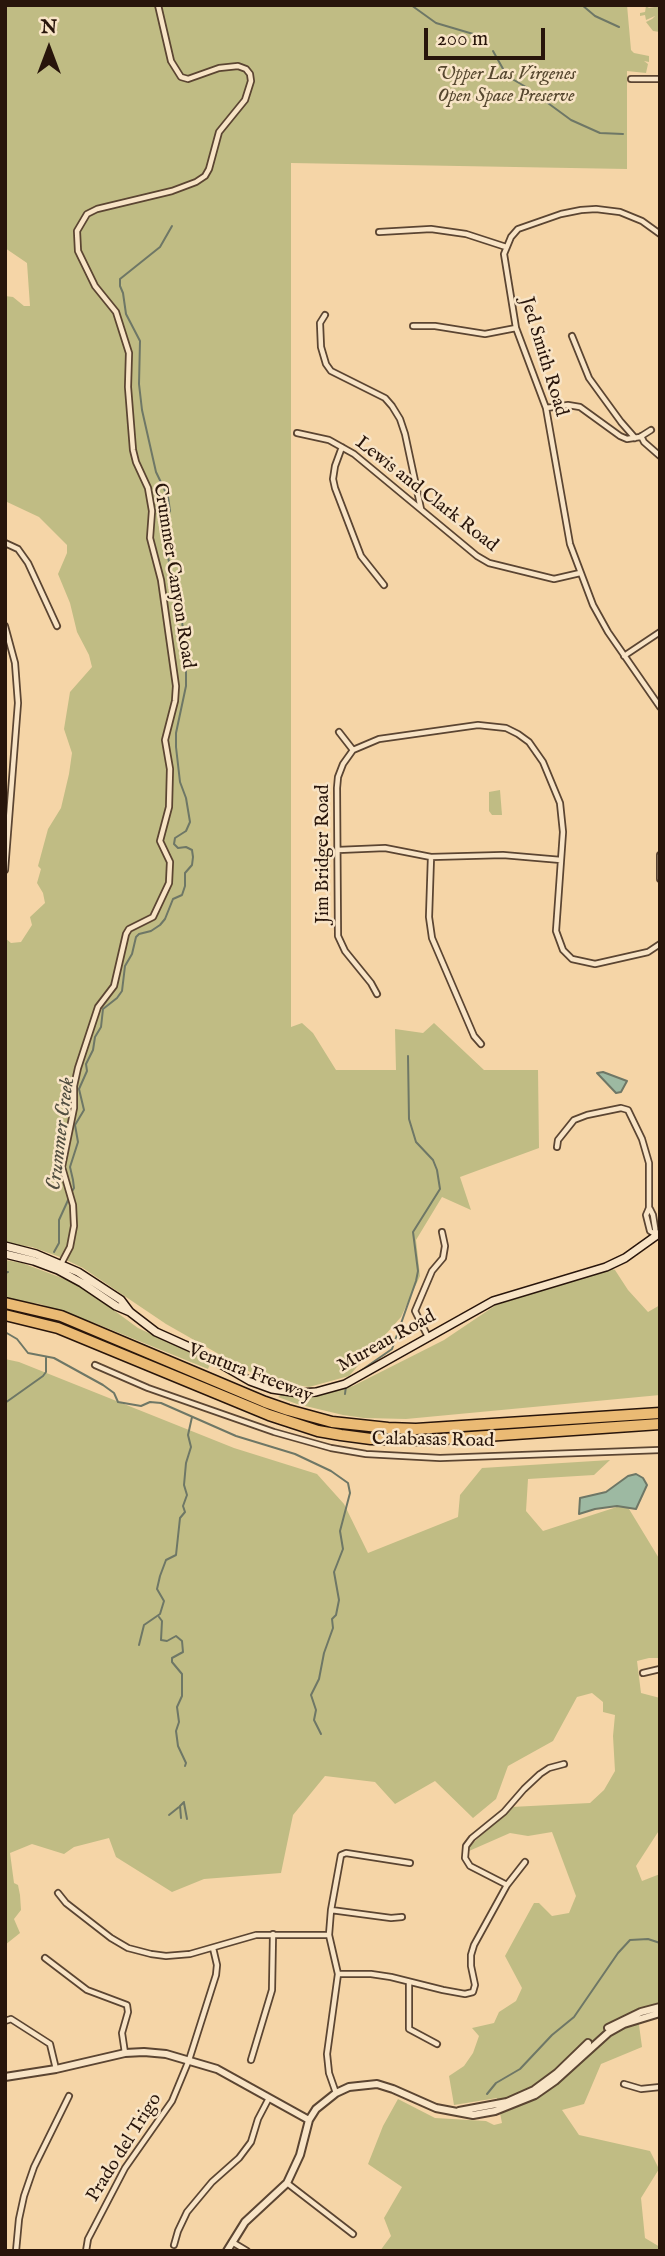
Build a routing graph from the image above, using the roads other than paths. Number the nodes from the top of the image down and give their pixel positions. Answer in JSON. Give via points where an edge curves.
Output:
{"nodes":[{"id":1,"x":158,"y":5,"type":"edge"},
{"id":2,"x":631,"y":79,"type":"dead end"},
{"id":3,"x":660,"y":79,"type":"edge"},
{"id":4,"x":379,"y":232,"type":"dead end"},
{"id":5,"x":660,"y":234,"type":"edge"},
{"id":6,"x":506,"y":247,"type":"junction"},
{"id":7,"x":325,"y":315,"type":"dead end"},
{"id":8,"x":413,"y":326,"type":"dead end"},
{"id":9,"x":516,"y":328,"type":"junction"},
{"id":10,"x":572,"y":336,"type":"dead end"},
{"id":11,"x":546,"y":408,"type":"junction"},
{"id":12,"x":651,"y":429,"type":"dead end"},
{"id":13,"x":297,"y":433,"type":"dead end"},
{"id":14,"x":638,"y":437,"type":"junction"},
{"id":15,"x":342,"y":447,"type":"junction"},
{"id":16,"x":660,"y":456,"type":"edge"},
{"id":17,"x":421,"y":510,"type":"junction"},
{"id":18,"x":5,"y":543,"type":"edge"},
{"id":19,"x":580,"y":573,"type":"junction"},
{"id":20,"x":384,"y":585,"type":"dead end"},
{"id":21,"x":5,"y":626,"type":"edge"},
{"id":22,"x":57,"y":626,"type":"dead end"},
{"id":23,"x":660,"y":632,"type":"edge"},
{"id":24,"x":624,"y":656,"type":"junction"},
{"id":25,"x":660,"y":707,"type":"edge"},
{"id":26,"x":339,"y":732,"type":"dead end"},
{"id":27,"x":353,"y":750,"type":"junction"},
{"id":28,"x":338,"y":850,"type":"junction"},
{"id":29,"x":660,"y":855,"type":"edge"},
{"id":30,"x":431,"y":857,"type":"junction"},
{"id":31,"x":561,"y":860,"type":"junction"},
{"id":32,"x":5,"y":870,"type":"edge"},
{"id":33,"x":660,"y":879,"type":"edge"},
{"id":34,"x":660,"y":944,"type":"edge"},
{"id":35,"x":377,"y":994,"type":"dead end"},
{"id":36,"x":481,"y":1044,"type":"dead end"},
{"id":37,"x":557,"y":1147,"type":"dead end"},
{"id":38,"x":442,"y":1232,"type":"dead end"},
{"id":39,"x":658,"y":1234,"type":"edge"},
{"id":40,"x":5,"y":1247,"type":"edge"},
{"id":41,"x":5,"y":1254,"type":"edge"},
{"id":42,"x":59,"y":1267,"type":"junction"},
{"id":43,"x":5,"y":1303,"type":"edge"},
{"id":44,"x":5,"y":1315,"type":"edge"},
{"id":45,"x":428,"y":1338,"type":"junction"},
{"id":46,"x":95,"y":1365,"type":"dead end"},
{"id":47,"x":660,"y":1413,"type":"edge"},
{"id":48,"x":660,"y":1424,"type":"edge"},
{"id":49,"x":660,"y":1450,"type":"edge"},
{"id":50,"x":660,"y":1669,"type":"edge"},
{"id":51,"x":643,"y":1673,"type":"dead end"},
{"id":52,"x":564,"y":1765,"type":"dead end"},
{"id":53,"x":526,"y":1862,"type":"dead end"},
{"id":54,"x":410,"y":1863,"type":"dead end"},
{"id":55,"x":508,"y":1885,"type":"junction"},
{"id":56,"x":58,"y":1894,"type":"dead end"},
{"id":57,"x":331,"y":1910,"type":"junction"},
{"id":58,"x":402,"y":1917,"type":"dead end"},
{"id":59,"x":273,"y":1934,"type":"junction"},
{"id":60,"x":329,"y":1935,"type":"junction"},
{"id":61,"x":213,"y":1948,"type":"junction"},
{"id":62,"x":45,"y":1958,"type":"dead end"},
{"id":63,"x":338,"y":1974,"type":"junction"},
{"id":64,"x":409,"y":1982,"type":"junction"},
{"id":65,"x":658,"y":2012,"type":"edge"},
{"id":66,"x":5,"y":2021,"type":"edge"},
{"id":67,"x":437,"y":2044,"type":"dead end"},
{"id":68,"x":125,"y":2053,"type":"junction"},
{"id":69,"x":189,"y":2060,"type":"junction"},
{"id":70,"x":251,"y":2060,"type":"dead end"},
{"id":71,"x":56,"y":2069,"type":"junction"},
{"id":72,"x":5,"y":2077,"type":"edge"},
{"id":73,"x":624,"y":2084,"type":"dead end"},
{"id":74,"x":660,"y":2087,"type":"edge"},
{"id":75,"x":336,"y":2093,"type":"junction"},
{"id":76,"x":69,"y":2096,"type":"dead end"},
{"id":77,"x":269,"y":2098,"type":"junction"},
{"id":78,"x":309,"y":2120,"type":"junction"},
{"id":79,"x":286,"y":2183,"type":"junction"},
{"id":80,"x":354,"y":2234,"type":"dead end"},
{"id":81,"x":231,"y":2242,"type":"junction"},
{"id":82,"x":174,"y":2245,"type":"dead end"},
{"id":83,"x":16,"y":2251,"type":"edge"},
{"id":84,"x":86,"y":2251,"type":"edge"},
{"id":85,"x":227,"y":2251,"type":"edge"},
{"id":86,"x":247,"y":2251,"type":"edge"}],
"edges":[{"from":1,"to":42,"type":"street","name":"Crummer Canyon Road","via":[[171,61],[181,77],[230,66],[246,69],[250,89],[219,132],[205,176],[147,198],[97,209],[87,214],[77,231],[78,251],[95,286],[116,312],[129,353],[133,450],[152,511],[150,538],[161,580],[176,686],[165,740],[169,807],[160,841],[170,862],[169,883],[153,917],[126,934],[114,986],[98,1007],[76,1077],[62,1167],[74,1226]]},
{"from":2,"to":3,"type":"street"},
{"from":4,"to":6,"type":"street","via":[[441,230]]},
{"from":5,"to":6,"type":"street","via":[[620,212],[588,210],[528,223],[514,232]]},
{"from":6,"to":9,"type":"street","name":"Jed Smith Road","via":[[504,261]]},
{"from":7,"to":17,"type":"street","via":[[320,323],[321,347],[331,372],[385,398],[400,419]]},
{"from":8,"to":9,"type":"street","via":[[485,334]]},
{"from":9,"to":11,"type":"street","name":"Jed Smith Road"},
{"from":10,"to":14,"type":"street","via":[[589,378]]},
{"from":11,"to":14,"type":"street","via":[[580,407],[620,436]]},
{"from":11,"to":19,"type":"street","name":"Jed Smith Road","via":[[570,544]]},
{"from":12,"to":14,"type":"street"},
{"from":13,"to":15,"type":"street","name":"Lewis and Clark Road"},
{"from":14,"to":16,"type":"street"},
{"from":15,"to":17,"type":"street","name":"Lewis and Clark Road"},
{"from":15,"to":20,"type":"street","via":[[335,466],[335,488],[361,556]]},
{"from":17,"to":19,"type":"street","name":"Lewis and Clark Road","via":[[489,563],[554,579]]},
{"from":18,"to":22,"type":"street","via":[[18,549],[28,563]]},
{"from":19,"to":24,"type":"street","name":"Jed Smith Road","via":[[593,605]]},
{"from":21,"to":32,"type":"street","via":[[19,703]]},
{"from":23,"to":24,"type":"street"},
{"from":24,"to":25,"type":"street","name":"Jed Smith Road"},
{"from":26,"to":27,"type":"street"},
{"from":27,"to":28,"type":"street","name":"Jim Bridger Road","via":[[338,777]]},
{"from":27,"to":31,"type":"street","via":[[379,739],[478,725],[518,734],[537,751],[560,803]]},
{"from":28,"to":30,"type":"street","via":[[392,848]]},
{"from":28,"to":35,"type":"street","name":"Jim Bridger Road","via":[[338,936]]},
{"from":29,"to":33,"type":"street"},
{"from":30,"to":31,"type":"street","via":[[503,855]]},
{"from":30,"to":36,"type":"street","via":[[432,937]]},
{"from":31,"to":34,"type":"street","via":[[556,932],[572,959],[594,964],[648,952]]},
{"from":37,"to":39,"type":"street","via":[[558,1139],[574,1121],[628,1110],[649,1163],[649,1208]]},
{"from":38,"to":45,"type":"street","via":[[443,1258],[432,1271],[415,1311]]},
{"from":39,"to":45,"type":"main road","name":"Mureau Road","via":[[606,1267],[493,1301]]},
{"from":40,"to":42,"type":"main road","name":"Mureau Road","via":[[36,1254]]},
{"from":41,"to":42,"type":"main road","name":"Mureau Road"},
{"from":42,"to":45,"type":"main road","name":"Mureau Road","via":[[121,1300],[156,1332],[272,1389],[316,1392],[345,1384]]},
{"from":43,"to":47,"type":"highway","name":"Ventura Freeway","via":[[61,1316],[265,1402],[332,1422],[416,1429]]},
{"from":44,"to":48,"type":"highway","name":"Ventura Freeway","via":[[58,1328],[269,1415],[341,1435],[428,1440]]},
{"from":46,"to":49,"type":"street","name":"Calabasas Road","via":[[274,1432],[366,1454],[440,1458]]},
{"from":50,"to":51,"type":"street"},
{"from":52,"to":55,"type":"street","via":[[540,1774],[466,1846],[470,1866]]},
{"from":53,"to":55,"type":"street"},
{"from":54,"to":57,"type":"street","via":[[342,1853]]},
{"from":55,"to":64,"type":"street","via":[[474,1945],[473,1992]]},
{"from":56,"to":61,"type":"street","via":[[128,1948],[166,1956]]},
{"from":57,"to":58,"type":"street"},
{"from":57,"to":60,"type":"street"},
{"from":59,"to":60,"type":"street"},
{"from":59,"to":61,"type":"street","via":[[241,1937]]},
{"from":59,"to":70,"type":"street","via":[[272,1990]]},
{"from":60,"to":63,"type":"street"},
{"from":61,"to":69,"type":"street","name":"Prado del Trigo","via":[[216,1975]]},
{"from":62,"to":68,"type":"street","via":[[87,1990],[127,2005],[122,2033]]},
{"from":63,"to":64,"type":"street","via":[[371,1974]]},
{"from":63,"to":75,"type":"street","via":[[327,2054]]},
{"from":64,"to":67,"type":"street","via":[[409,2029]]},
{"from":65,"to":75,"type":"street","via":[[608,2032],[535,2095],[499,2107],[457,2111],[424,2104],[377,2084]]},
{"from":66,"to":71,"type":"street","via":[[12,2019],[50,2044]]},
{"from":68,"to":69,"type":"street"},
{"from":68,"to":71,"type":"street"},
{"from":69,"to":77,"type":"street","via":[[234,2077]]},
{"from":69,"to":84,"type":"street","name":"Prado del Trigo","via":[[172,2101],[106,2201]]},
{"from":71,"to":72,"type":"street"},
{"from":73,"to":74,"type":"street"},
{"from":75,"to":78,"type":"street"},
{"from":76,"to":83,"type":"street","via":[[34,2166],[19,2219]]},
{"from":77,"to":78,"type":"street"},
{"from":77,"to":82,"type":"street","via":[[251,2142],[187,2212]]},
{"from":78,"to":79,"type":"street","via":[[300,2155]]},
{"from":79,"to":80,"type":"street"},
{"from":79,"to":81,"type":"street"},
{"from":81,"to":85,"type":"street"},
{"from":81,"to":86,"type":"street"}]}
